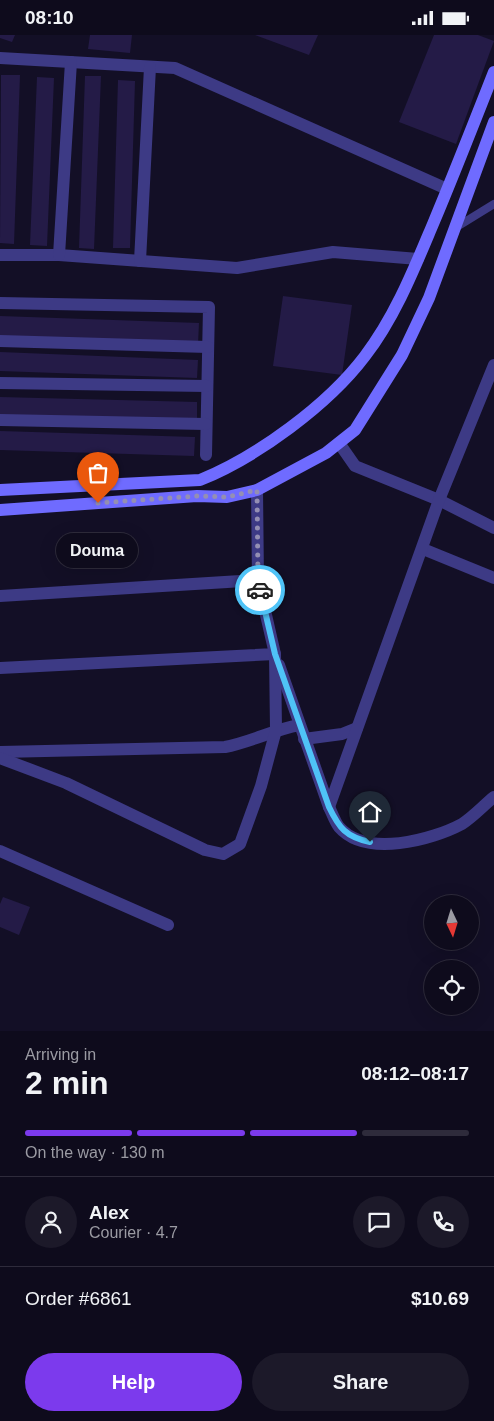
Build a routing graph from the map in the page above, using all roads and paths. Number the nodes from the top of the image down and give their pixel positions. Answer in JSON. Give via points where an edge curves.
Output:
{"nodes":[{"id":1,"x":0,"y":58,"type":"edge"},
{"id":2,"x":71,"y":62,"type":"junction"},
{"id":3,"x":150,"y":67,"type":"junction"},
{"id":4,"x":494,"y":72,"type":"edge"},
{"id":5,"x":494,"y":122,"type":"edge"},
{"id":6,"x":447,"y":189,"type":"junction"},
{"id":7,"x":494,"y":204,"type":"edge"},
{"id":8,"x":455,"y":229,"type":"junction"},
{"id":9,"x":0,"y":255,"type":"edge"},
{"id":10,"x":59,"y":255,"type":"junction"},
{"id":11,"x":418,"y":259,"type":"junction"},
{"id":12,"x":140,"y":261,"type":"junction"},
{"id":13,"x":0,"y":303,"type":"edge"},
{"id":14,"x":0,"y":341,"type":"edge"},
{"id":15,"x":208,"y":347,"type":"junction"},
{"id":16,"x":494,"y":365,"type":"edge"},
{"id":17,"x":0,"y":383,"type":"edge"},
{"id":18,"x":207,"y":386,"type":"junction"},
{"id":19,"x":0,"y":420,"type":"edge"},
{"id":20,"x":206,"y":424,"type":"junction"},
{"id":21,"x":339,"y":443,"type":"junction"},
{"id":22,"x":206,"y":455,"type":"dead end"},
{"id":23,"x":0,"y":490,"type":"edge"},
{"id":24,"x":257,"y":490,"type":"junction"},
{"id":25,"x":439,"y":500,"type":"junction"},
{"id":26,"x":0,"y":510,"type":"edge"},
{"id":27,"x":494,"y":528,"type":"edge"},
{"id":28,"x":423,"y":549,"type":"junction"},
{"id":29,"x":494,"y":578,"type":"edge"},
{"id":30,"x":258,"y":580,"type":"junction"},
{"id":31,"x":0,"y":596,"type":"edge"},
{"id":32,"x":275,"y":654,"type":"junction"},
{"id":33,"x":0,"y":668,"type":"edge"},
{"id":34,"x":299,"y":725,"type":"junction"},
{"id":35,"x":357,"y":728,"type":"junction"},
{"id":36,"x":276,"y":730,"type":"junction"},
{"id":37,"x":304,"y":739,"type":"junction"},
{"id":38,"x":0,"y":752,"type":"edge"},
{"id":39,"x":0,"y":758,"type":"edge"},
{"id":40,"x":494,"y":797,"type":"edge"},
{"id":41,"x":329,"y":807,"type":"junction"},
{"id":42,"x":0,"y":851,"type":"edge"},
{"id":43,"x":168,"y":925,"type":"dead end"}],
"edges":[{"from":1,"to":2,"type":"street"},
{"from":2,"to":3,"type":"street"},
{"from":2,"to":10,"type":"street"},
{"from":3,"to":6,"type":"street","via":[[175,68]]},
{"from":3,"to":12,"type":"street"},
{"from":4,"to":6,"type":"street"},
{"from":5,"to":8,"type":"street"},
{"from":6,"to":11,"type":"street"},
{"from":7,"to":8,"type":"lane"},
{"from":8,"to":21,"type":"street","via":[[429,298],[402,355],[355,430]]},
{"from":9,"to":10,"type":"street"},
{"from":10,"to":12,"type":"street"},
{"from":11,"to":12,"type":"street","via":[[333,252],[237,269]]},
{"from":11,"to":23,"type":"street","via":[[387,323],[365,356],[339,385],[314,409],[224,470],[200,480]]},
{"from":13,"to":15,"type":"street","via":[[209,307]]},
{"from":14,"to":15,"type":"street"},
{"from":15,"to":18,"type":"street"},
{"from":16,"to":25,"type":"street"},
{"from":17,"to":18,"type":"street"},
{"from":18,"to":20,"type":"street"},
{"from":19,"to":20,"type":"street"},
{"from":20,"to":22,"type":"street"},
{"from":21,"to":24,"type":"street"},
{"from":21,"to":25,"type":"street","via":[[355,466]]},
{"from":24,"to":26,"type":"street","via":[[227,497],[197,496]]},
{"from":24,"to":30,"type":"street"},
{"from":25,"to":27,"type":"street"},
{"from":25,"to":28,"type":"street"},
{"from":28,"to":29,"type":"street"},
{"from":28,"to":35,"type":"street"},
{"from":30,"to":31,"type":"street"},
{"from":30,"to":32,"type":"street"},
{"from":32,"to":33,"type":"street"},
{"from":32,"to":34,"type":"street"},
{"from":32,"to":36,"type":"street"},
{"from":34,"to":36,"type":"street"},
{"from":34,"to":37,"type":"street"},
{"from":35,"to":37,"type":"street","via":[[342,735]]},
{"from":35,"to":41,"type":"street"},
{"from":36,"to":38,"type":"street","via":[[225,747]]},
{"from":36,"to":39,"type":"street","via":[[261,786],[240,844],[223,854],[205,850],[66,783]]},
{"from":37,"to":41,"type":"street"},
{"from":40,"to":41,"type":"street","via":[[463,823],[420,839],[383,845],[358,839],[339,827]]},
{"from":42,"to":43,"type":"street"}]}
